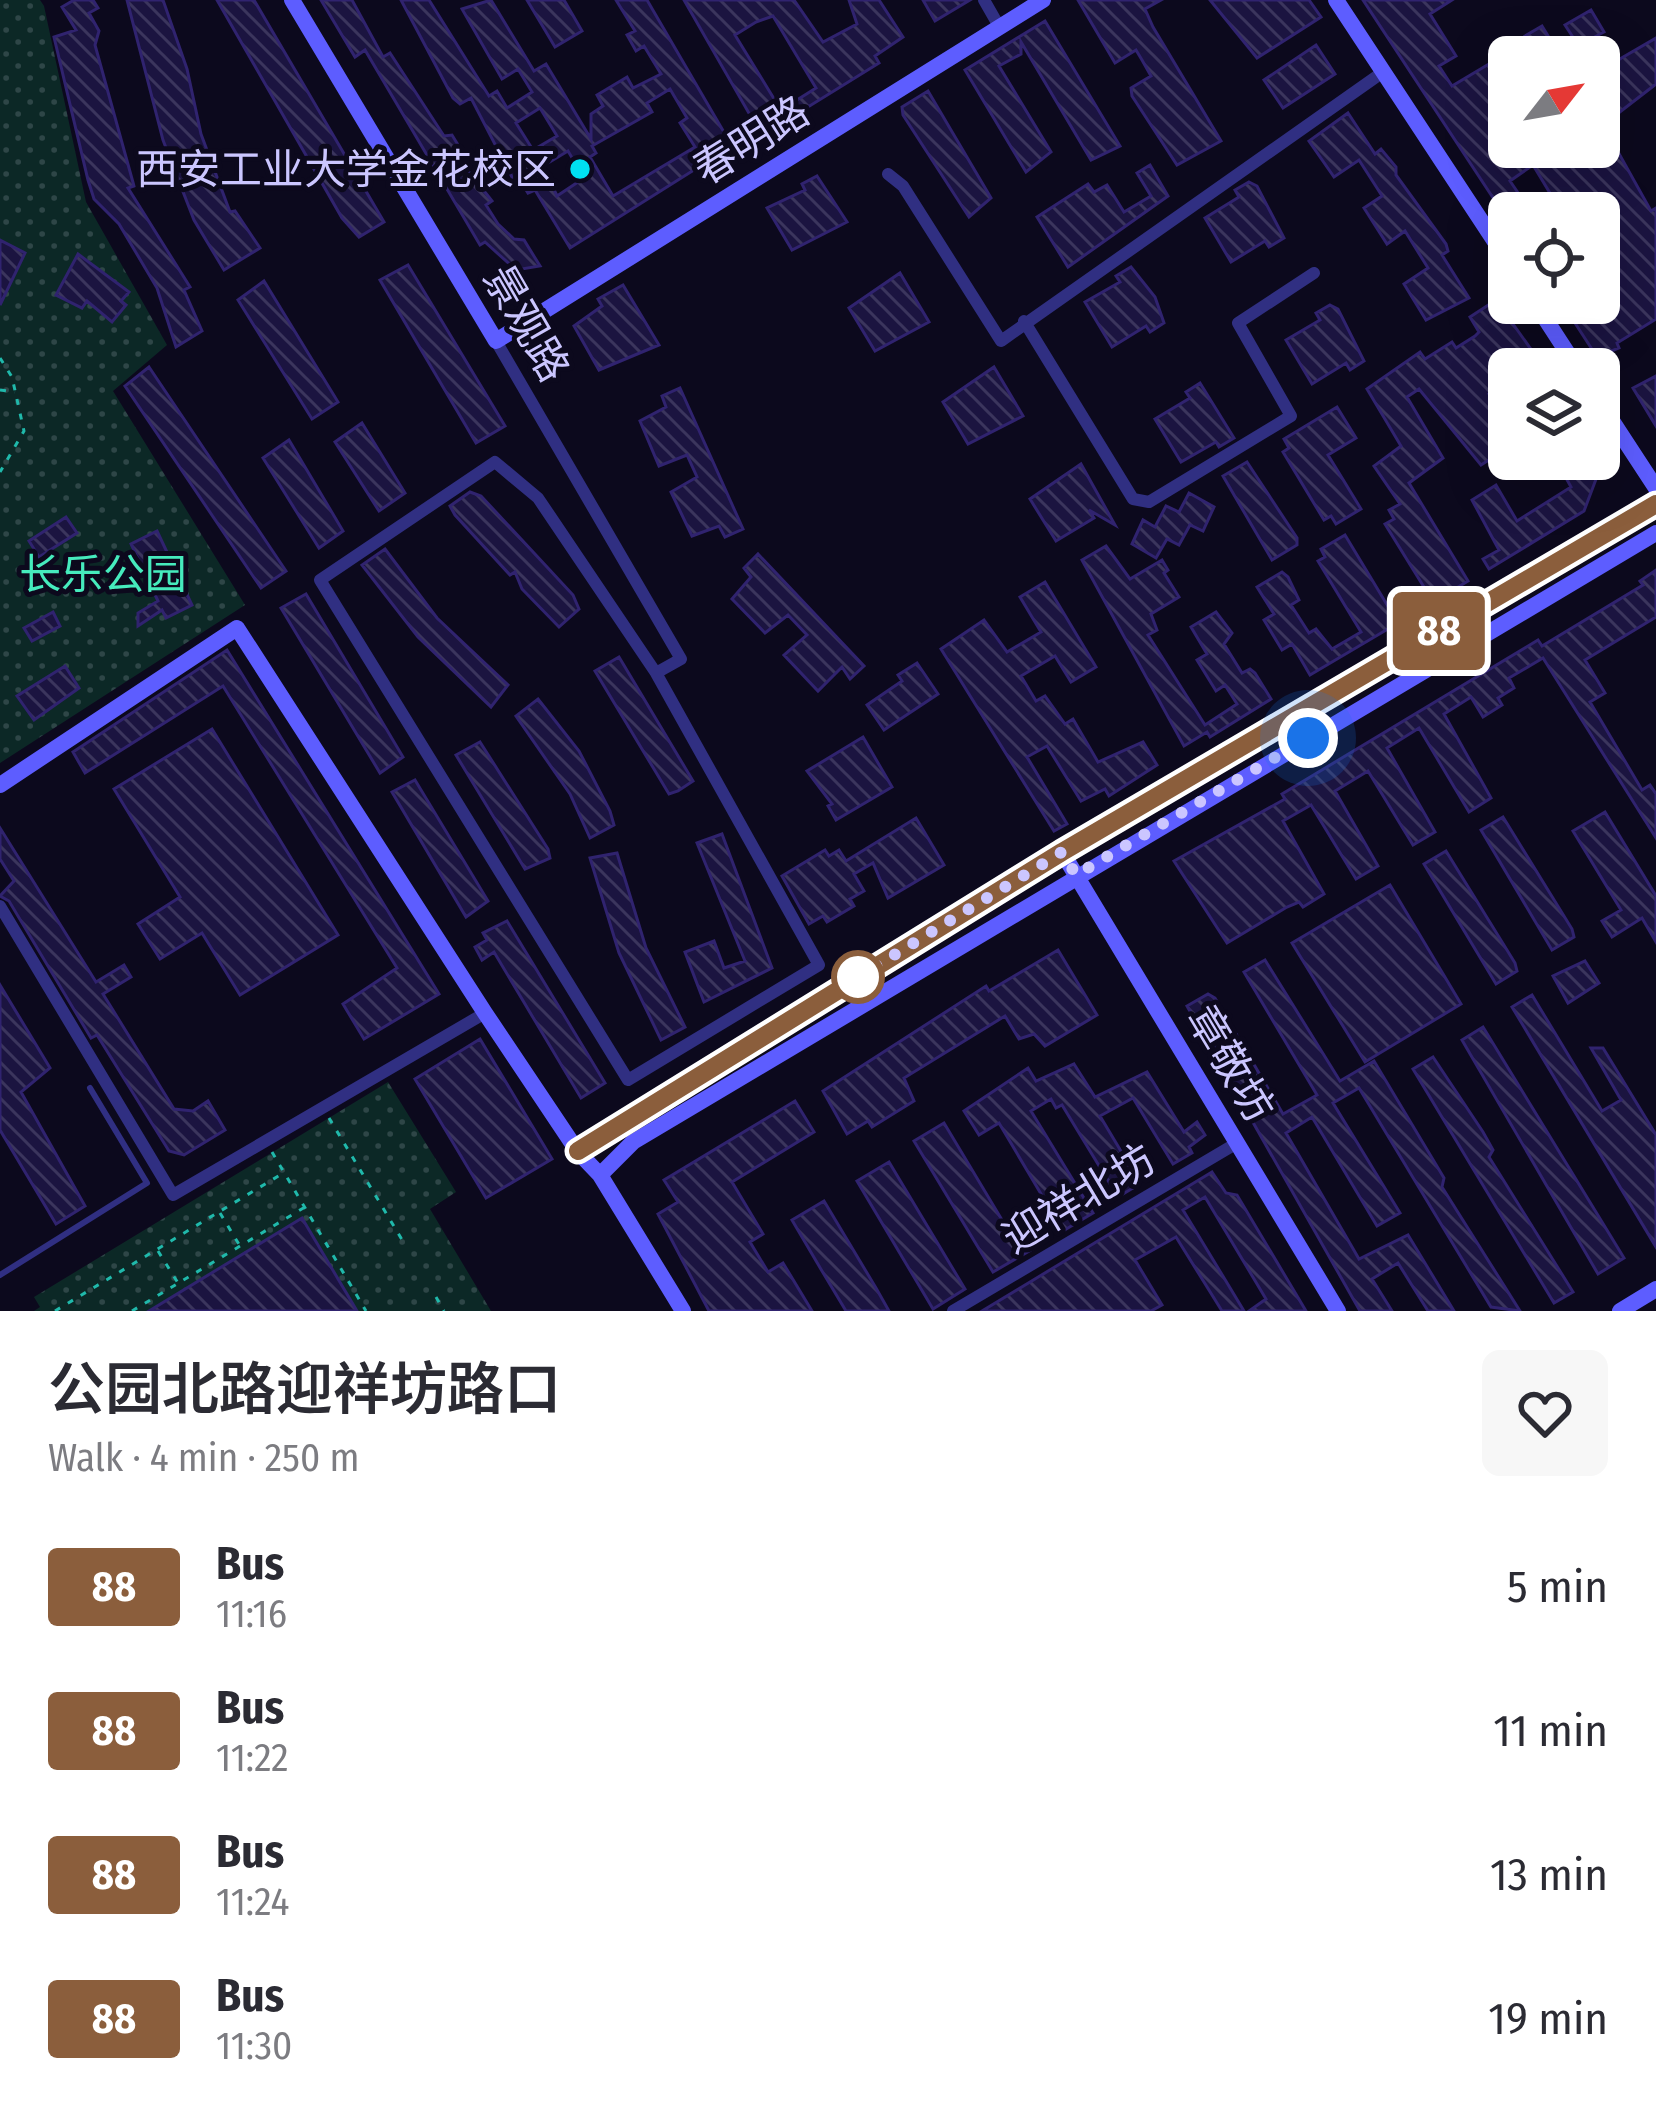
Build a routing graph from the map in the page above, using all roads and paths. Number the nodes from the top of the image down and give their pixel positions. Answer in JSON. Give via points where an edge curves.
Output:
{"nodes":[{"id":1,"x":292,"y":0,"type":"edge"},
{"id":2,"x":984,"y":0,"type":"edge"},
{"id":3,"x":1043,"y":0,"type":"edge"},
{"id":4,"x":1336,"y":0,"type":"edge"},
{"id":5,"x":1000,"y":28,"type":"junction"},
{"id":6,"x":1383,"y":72,"type":"junction"},
{"id":7,"x":888,"y":174,"type":"dead end"},
{"id":8,"x":1488,"y":231,"type":"edge"},
{"id":9,"x":1314,"y":273,"type":"dead end"},
{"id":10,"x":1024,"y":321,"type":"junction"},
{"id":11,"x":496,"y":341,"type":"junction"},
{"id":12,"x":0,"y":358,"type":"edge"},
{"id":13,"x":0,"y":390,"type":"edge"},
{"id":14,"x":15,"y":392,"type":"junction"},
{"id":15,"x":1620,"y":433,"type":"edge"},
{"id":16,"x":0,"y":472,"type":"edge"},
{"id":17,"x":1656,"y":488,"type":"edge"},
{"id":18,"x":1656,"y":504,"type":"edge"},
{"id":19,"x":1656,"y":532,"type":"edge"},
{"id":20,"x":656,"y":674,"type":"junction"},
{"id":21,"x":0,"y":785,"type":"edge"},
{"id":22,"x":1062,"y":852,"type":"junction"},
{"id":23,"x":1076,"y":875,"type":"junction"},
{"id":24,"x":0,"y":906,"type":"edge"},
{"id":25,"x":485,"y":1013,"type":"junction"},
{"id":26,"x":90,"y":1088,"type":"dead end"},
{"id":27,"x":322,"y":1106,"type":"junction"},
{"id":28,"x":265,"y":1141,"type":"junction"},
{"id":29,"x":1237,"y":1143,"type":"junction"},
{"id":30,"x":578,"y":1151,"type":"junction"},
{"id":31,"x":285,"y":1172,"type":"junction"},
{"id":32,"x":600,"y":1175,"type":"junction"},
{"id":33,"x":305,"y":1207,"type":"junction"},
{"id":34,"x":219,"y":1212,"type":"junction"},
{"id":35,"x":404,"y":1243,"type":"dead end"},
{"id":36,"x":240,"y":1246,"type":"junction"},
{"id":37,"x":157,"y":1250,"type":"junction"},
{"id":38,"x":0,"y":1275,"type":"edge"},
{"id":39,"x":178,"y":1283,"type":"junction"},
{"id":40,"x":1656,"y":1288,"type":"edge"},
{"id":41,"x":436,"y":1297,"type":"dead end"},
{"id":42,"x":368,"y":1300,"type":"dead end"},
{"id":43,"x":362,"y":1304,"type":"junction"},
{"id":44,"x":56,"y":1311,"type":"edge"},
{"id":45,"x":132,"y":1311,"type":"edge"},
{"id":46,"x":366,"y":1311,"type":"edge"},
{"id":47,"x":444,"y":1311,"type":"edge"},
{"id":48,"x":682,"y":1311,"type":"edge"},
{"id":49,"x":953,"y":1311,"type":"edge"},
{"id":50,"x":1338,"y":1311,"type":"edge"},
{"id":51,"x":1620,"y":1311,"type":"edge"}],
"edges":[{"from":1,"to":11,"type":"street","name":"景观路"},
{"from":2,"to":5,"type":"street"},
{"from":3,"to":5,"type":"street","name":"春明路"},
{"from":4,"to":6,"type":"street"},
{"from":5,"to":11,"type":"street","name":"春明路"},
{"from":6,"to":8,"type":"street"},
{"from":6,"to":10,"type":"street"},
{"from":7,"to":10,"type":"street","via":[[1001,341]]},
{"from":9,"to":10,"type":"street","via":[[1238,323],[1292,416],[1150,502],[1133,499]]},
{"from":11,"to":20,"type":"street","name":"景观路","via":[[681,659]]},
{"from":12,"to":14,"type":"path"},
{"from":13,"to":14,"type":"path"},
{"from":14,"to":16,"type":"path","via":[[24,431]]},
{"from":15,"to":17,"type":"street"},
{"from":18,"to":22,"type":"street"},
{"from":19,"to":23,"type":"street"},
{"from":20,"to":20,"type":"street","via":[[538,498],[495,462],[320,580],[628,1080],[819,965]]},
{"from":21,"to":25,"type":"street","via":[[237,628]]},
{"from":22,"to":23,"type":"street","name":"章敬坊"},
{"from":22,"to":30,"type":"street"},
{"from":23,"to":29,"type":"street","name":"章敬坊"},
{"from":23,"to":32,"type":"street","via":[[633,1142]]},
{"from":24,"to":28,"type":"street","via":[[173,1195]]},
{"from":25,"to":27,"type":"street"},
{"from":25,"to":30,"type":"street"},
{"from":26,"to":38,"type":"lane","via":[[147,1183]]},
{"from":27,"to":28,"type":"street"},
{"from":27,"to":35,"type":"path"},
{"from":28,"to":31,"type":"path"},
{"from":29,"to":49,"type":"street","name":"迎祥北坊"},
{"from":29,"to":50,"type":"street","name":"章敬坊"},
{"from":30,"to":32,"type":"street"},
{"from":31,"to":33,"type":"path"},
{"from":31,"to":34,"type":"path"},
{"from":32,"to":48,"type":"street"},
{"from":33,"to":36,"type":"path"},
{"from":33,"to":43,"type":"path"},
{"from":34,"to":36,"type":"path"},
{"from":34,"to":37,"type":"path"},
{"from":36,"to":39,"type":"path"},
{"from":37,"to":39,"type":"path"},
{"from":37,"to":44,"type":"path"},
{"from":39,"to":45,"type":"path"},
{"from":40,"to":51,"type":"street"},
{"from":41,"to":47,"type":"path"},
{"from":42,"to":43,"type":"path"},
{"from":43,"to":46,"type":"path"}]}
